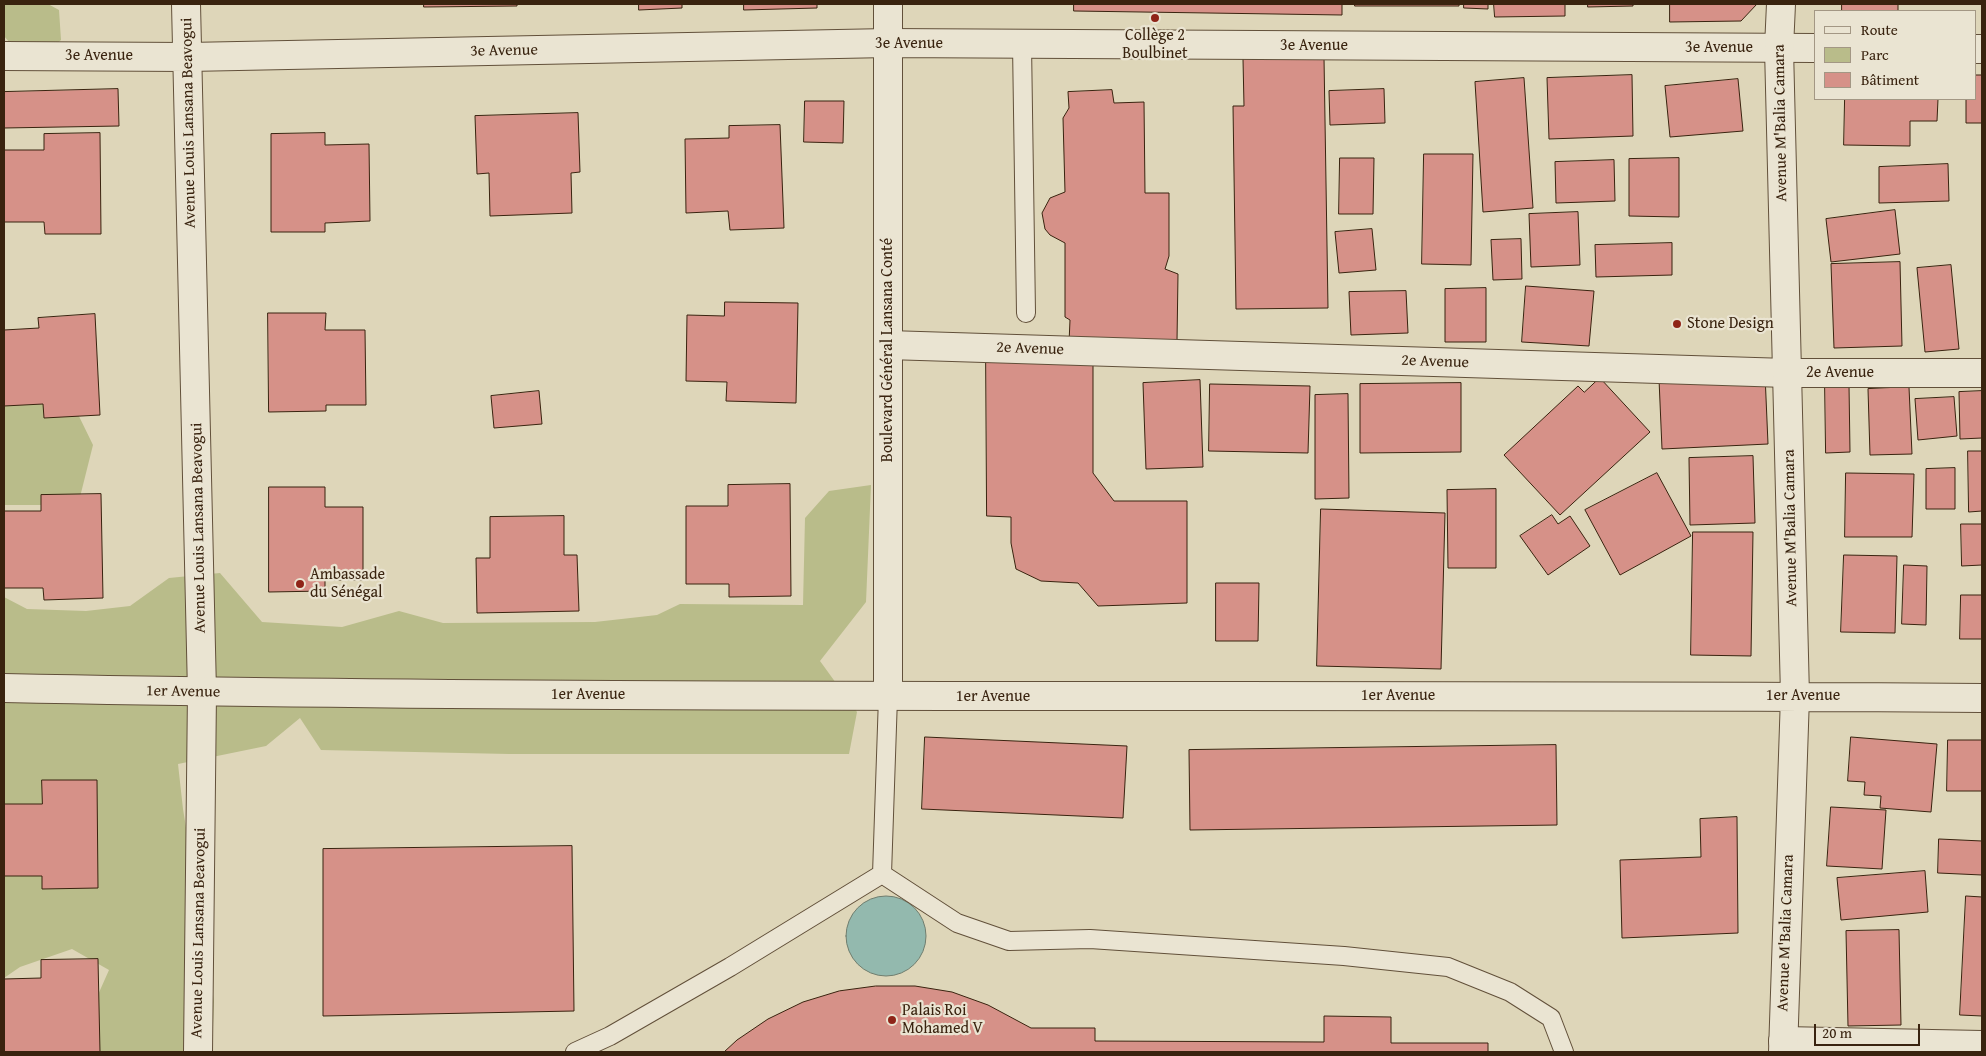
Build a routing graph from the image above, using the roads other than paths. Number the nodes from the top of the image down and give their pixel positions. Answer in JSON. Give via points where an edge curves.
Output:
{"nodes":[{"id":1,"x":186,"y":4,"type":"edge"},
{"id":2,"x":888,"y":4,"type":"edge"},
{"id":3,"x":1780,"y":4,"type":"edge"},
{"id":4,"x":888,"y":43,"type":"junction"},
{"id":5,"x":1022,"y":44,"type":"junction"},
{"id":6,"x":1779,"y":48,"type":"junction"},
{"id":7,"x":1814,"y":48,"type":"edge"},
{"id":8,"x":4,"y":56,"type":"edge"},
{"id":9,"x":188,"y":57,"type":"junction"},
{"id":10,"x":1026,"y":313,"type":"dead end"},
{"id":11,"x":888,"y":345,"type":"junction"},
{"id":12,"x":1787,"y":373,"type":"junction"},
{"id":13,"x":1982,"y":373,"type":"edge"},
{"id":14,"x":4,"y":688,"type":"edge"},
{"id":15,"x":202,"y":692,"type":"junction"},
{"id":16,"x":1795,"y":696,"type":"junction"},
{"id":17,"x":888,"y":697,"type":"junction"},
{"id":18,"x":1982,"y":698,"type":"edge"},
{"id":19,"x":882,"y":874,"type":"junction"},
{"id":20,"x":1982,"y":1045,"type":"edge"},
{"id":21,"x":1783,"y":1047,"type":"edge"},
{"id":22,"x":198,"y":1052,"type":"edge"},
{"id":23,"x":574,"y":1052,"type":"edge"},
{"id":24,"x":1564,"y":1052,"type":"edge"}],
"edges":[{"from":1,"to":9,"type":"street","name":"Avenue Louis Lansana Beavogui"},
{"from":2,"to":4,"type":"street","name":"Boulevard Général Lansana Conté"},
{"from":3,"to":6,"type":"street","name":"Avenue M'Balia Camara"},
{"from":4,"to":5,"type":"street","name":"3e Avenue"},
{"from":4,"to":9,"type":"street","name":"3e Avenue"},
{"from":4,"to":11,"type":"street","name":"Boulevard Général Lansana Conté"},
{"from":5,"to":6,"type":"street","name":"3e Avenue"},
{"from":5,"to":10,"type":"lane"},
{"from":6,"to":7,"type":"street","name":"3e Avenue"},
{"from":6,"to":12,"type":"street","name":"Avenue M'Balia Camara"},
{"from":8,"to":9,"type":"street","name":"3e Avenue"},
{"from":9,"to":15,"type":"street","name":"Avenue Louis Lansana Beavogui"},
{"from":11,"to":12,"type":"street","name":"2e Avenue"},
{"from":11,"to":17,"type":"street","name":"Boulevard Général Lansana Conté"},
{"from":12,"to":13,"type":"street","name":"2e Avenue"},
{"from":12,"to":16,"type":"street","name":"Avenue M'Balia Camara"},
{"from":14,"to":15,"type":"street","name":"1er Avenue"},
{"from":15,"to":17,"type":"street","name":"1er Avenue"},
{"from":15,"to":22,"type":"street","name":"Avenue Louis Lansana Beavogui"},
{"from":16,"to":17,"type":"street","name":"1er Avenue"},
{"from":16,"to":18,"type":"street","name":"1er Avenue"},
{"from":16,"to":21,"type":"street","name":"Avenue M'Balia Camara"},
{"from":17,"to":19,"type":"lane"},
{"from":19,"to":23,"type":"lane","via":[[730,967],[610,1036]]},
{"from":19,"to":24,"type":"lane","via":[[956,923],[1009,941],[1090,939],[1344,956],[1448,968],[1510,992],[1552,1018]]},
{"from":20,"to":21,"type":"street"}]}
